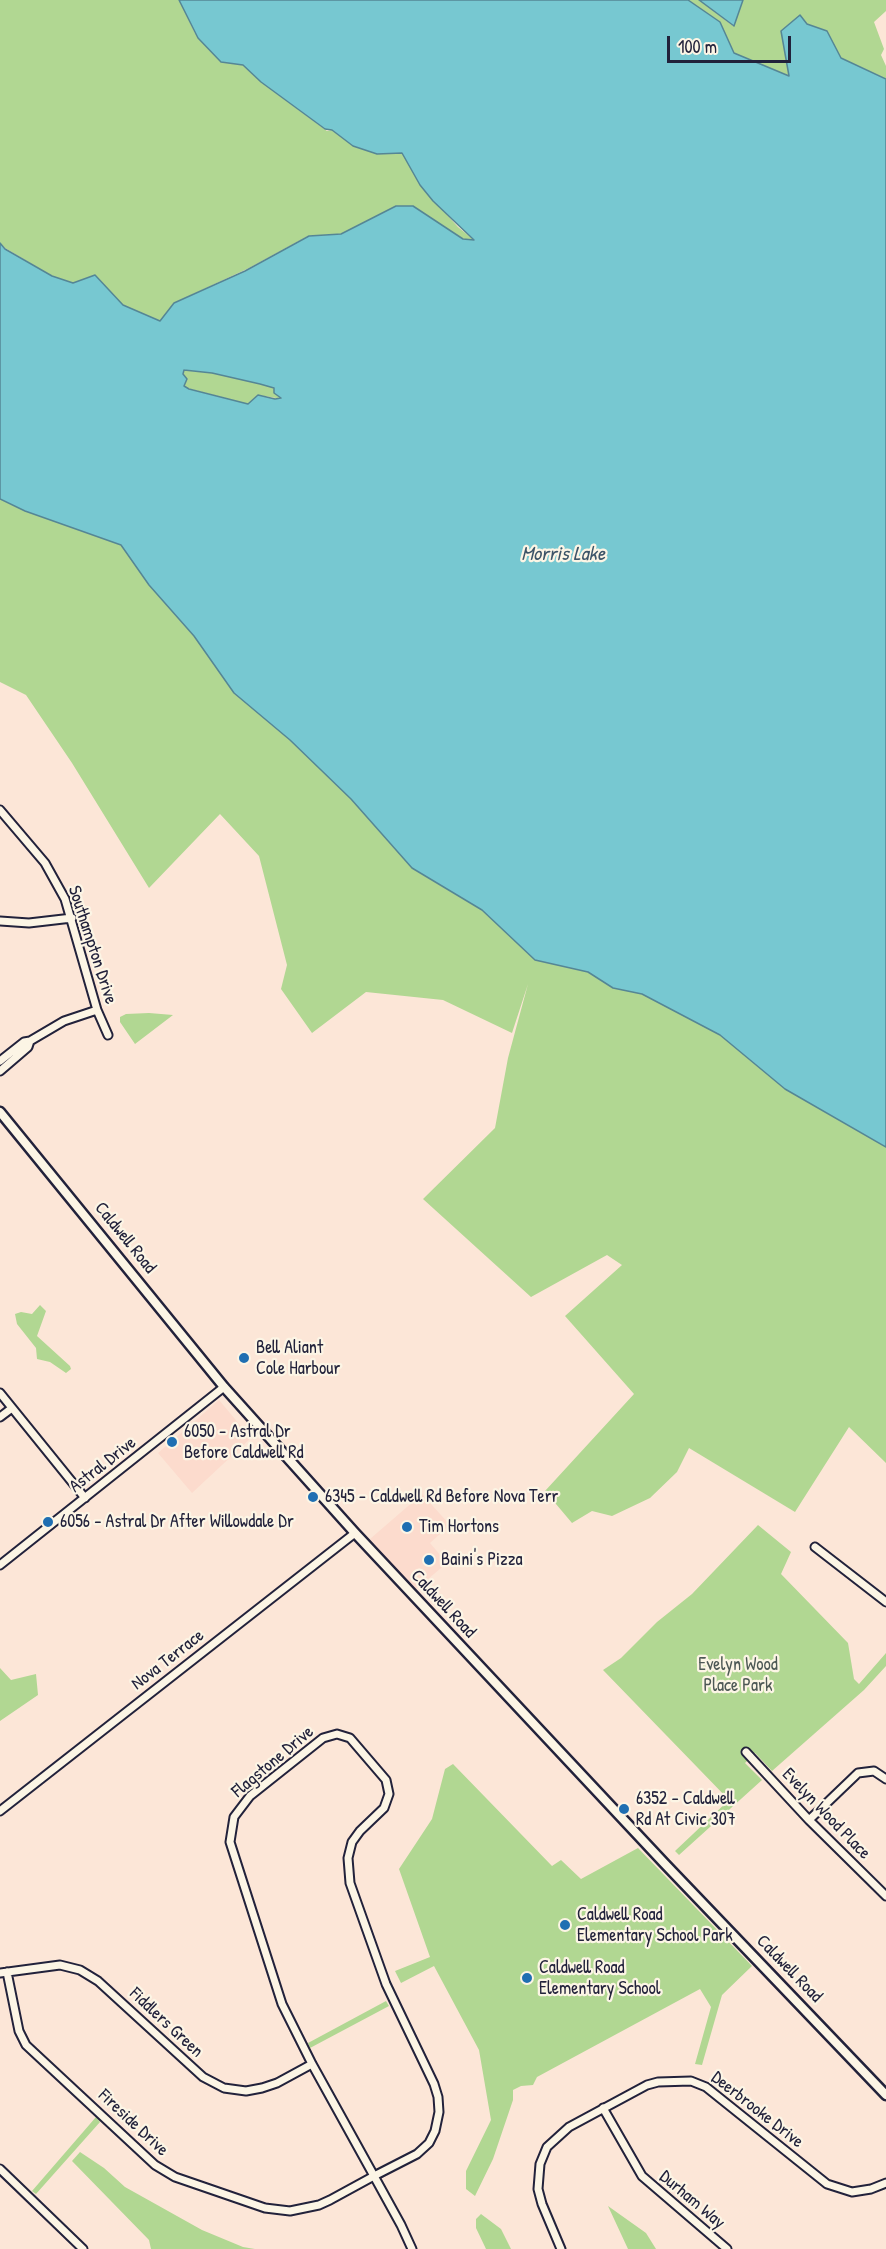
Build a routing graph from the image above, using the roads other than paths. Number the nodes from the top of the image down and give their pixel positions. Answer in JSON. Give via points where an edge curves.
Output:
{"nodes":[{"id":1,"x":0,"y":810,"type":"edge"},
{"id":2,"x":72,"y":918,"type":"junction"},
{"id":3,"x":0,"y":921,"type":"edge"},
{"id":4,"x":97,"y":1010,"type":"junction"},
{"id":5,"x":108,"y":1035,"type":"dead end"},
{"id":6,"x":30,"y":1041,"type":"junction"},
{"id":7,"x":0,"y":1061,"type":"edge"},
{"id":8,"x":0,"y":1071,"type":"edge"},
{"id":9,"x":0,"y":1112,"type":"edge"},
{"id":10,"x":224,"y":1387,"type":"junction"},
{"id":11,"x":0,"y":1393,"type":"edge"},
{"id":12,"x":12,"y":1408,"type":"junction"},
{"id":13,"x":0,"y":1417,"type":"edge"},
{"id":14,"x":85,"y":1498,"type":"junction"},
{"id":15,"x":355,"y":1533,"type":"junction"},
{"id":16,"x":815,"y":1547,"type":"dead end"},
{"id":17,"x":0,"y":1565,"type":"edge"},
{"id":18,"x":886,"y":1602,"type":"edge"},
{"id":19,"x":746,"y":1752,"type":"dead end"},
{"id":20,"x":886,"y":1779,"type":"edge"},
{"id":21,"x":0,"y":1811,"type":"edge"},
{"id":22,"x":809,"y":1820,"type":"junction"},
{"id":23,"x":886,"y":1896,"type":"edge"},
{"id":24,"x":4,"y":1972,"type":"edge"},
{"id":25,"x":312,"y":2064,"type":"junction"},
{"id":26,"x":886,"y":2095,"type":"edge"},
{"id":27,"x":603,"y":2108,"type":"junction"},
{"id":28,"x":0,"y":2169,"type":"edge"},
{"id":29,"x":374,"y":2176,"type":"junction"},
{"id":30,"x":886,"y":2183,"type":"edge"},
{"id":31,"x":83,"y":2249,"type":"edge"},
{"id":32,"x":412,"y":2249,"type":"edge"},
{"id":33,"x":561,"y":2249,"type":"edge"},
{"id":34,"x":727,"y":2249,"type":"edge"}],
"edges":[{"from":1,"to":2,"type":"street","name":"Southampton Drive","via":[[45,863]]},
{"from":2,"to":3,"type":"street","via":[[29,923]]},
{"from":2,"to":4,"type":"street","name":"Southampton Drive"},
{"from":4,"to":5,"type":"street","name":"Southampton Drive"},
{"from":4,"to":6,"type":"street","via":[[64,1020]]},
{"from":6,"to":7,"type":"street"},
{"from":6,"to":8,"type":"street"},
{"from":9,"to":10,"type":"street","name":"Caldwell Road"},
{"from":10,"to":14,"type":"street","name":"Astral Drive"},
{"from":10,"to":15,"type":"street","name":"Caldwell Road"},
{"from":11,"to":12,"type":"street"},
{"from":12,"to":13,"type":"street"},
{"from":12,"to":14,"type":"street"},
{"from":14,"to":17,"type":"street","name":"Astral Drive"},
{"from":15,"to":21,"type":"street","name":"Nova Terrace"},
{"from":15,"to":26,"type":"street","name":"Caldwell Road"},
{"from":16,"to":18,"type":"street"},
{"from":19,"to":22,"type":"street","name":"Evelyn Wood Place"},
{"from":20,"to":22,"type":"street","via":[[874,1771],[856,1774]]},
{"from":22,"to":23,"type":"street","name":"Evelyn Wood Place"},
{"from":24,"to":25,"type":"street","name":"Fiddlers Green","via":[[60,1965],[85,1972],[203,2077],[224,2088],[262,2088]]},
{"from":24,"to":29,"type":"street","name":"Fireside Drive","via":[[26,2044],[170,2175],[282,2211],[320,2205]]},
{"from":25,"to":29,"type":"street","name":"Flagstone Drive"},
{"from":25,"to":29,"type":"street","name":"Flagstone Drive","via":[[267,1963],[231,1851],[230,1831],[246,1800],[323,1738],[340,1734],[360,1747],[388,1787],[389,1798],[384,1808],[350,1846],[349,1876],[386,1984],[434,2084],[439,2104],[437,2125],[427,2145]]},
{"from":27,"to":30,"type":"street","name":"Deerbrooke Drive","via":[[658,2082],[699,2084],[827,2184],[852,2192]]},
{"from":27,"to":33,"type":"street","name":"Deerbrooke Drive","via":[[558,2135],[543,2156],[538,2189]]},
{"from":27,"to":34,"type":"street","name":"Durham Way","via":[[642,2176]]},
{"from":28,"to":31,"type":"street"},
{"from":29,"to":32,"type":"street","name":"Flagstone Drive"}]}
